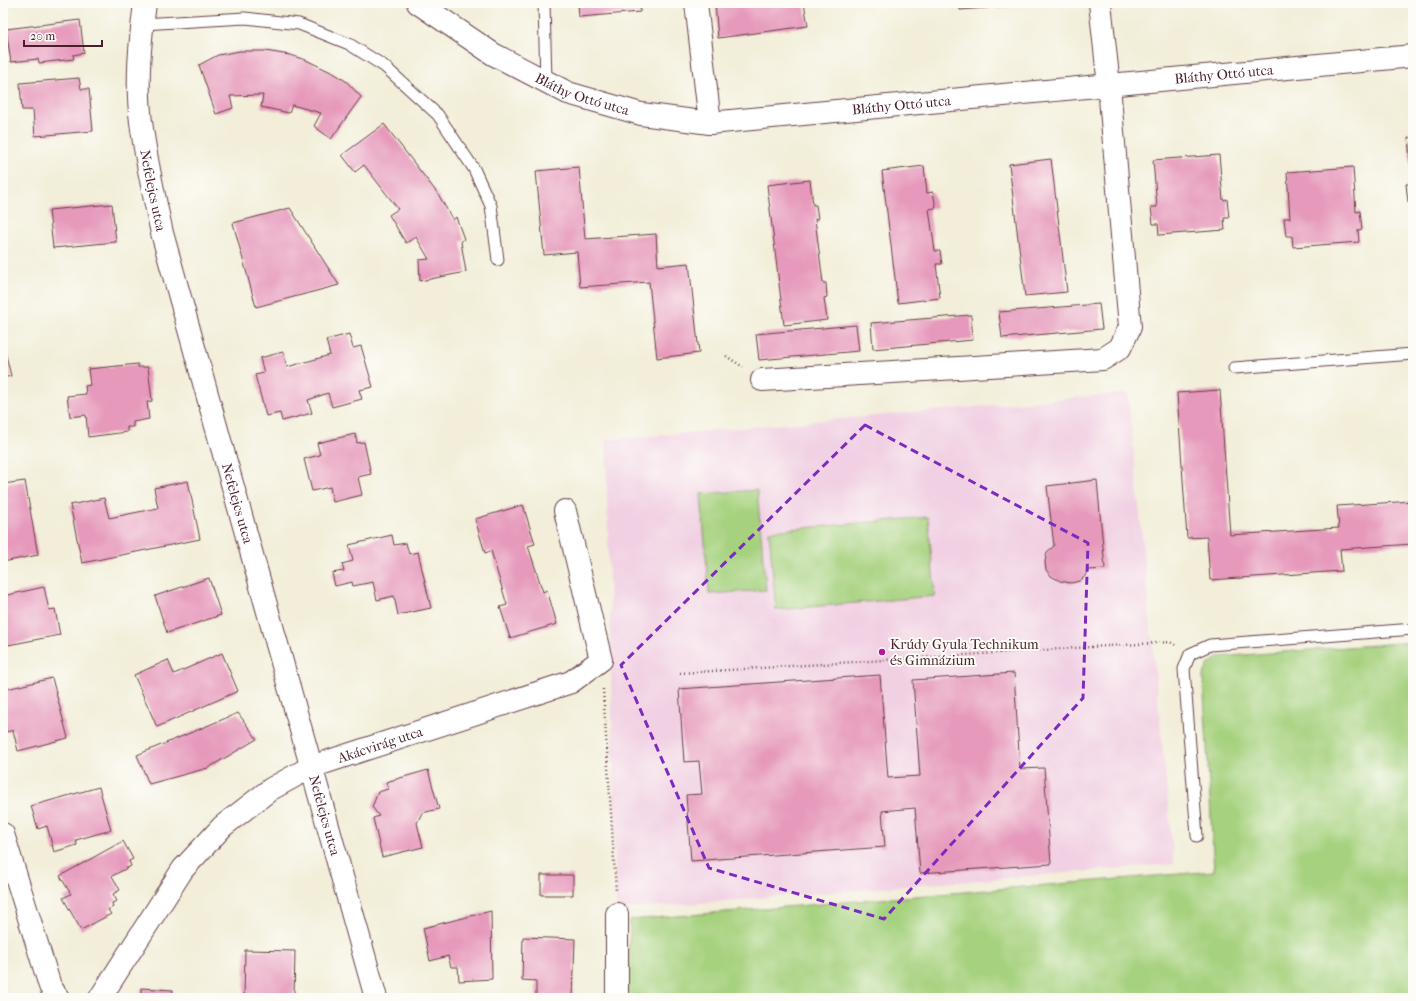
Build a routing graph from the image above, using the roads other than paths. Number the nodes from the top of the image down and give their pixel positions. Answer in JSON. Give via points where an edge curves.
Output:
{"nodes":[{"id":1,"x":418,"y":3,"type":"edge"},
{"id":2,"x":544,"y":3,"type":"edge"},
{"id":3,"x":696,"y":3,"type":"edge"},
{"id":4,"x":1100,"y":3,"type":"edge"},
{"id":5,"x":144,"y":13,"type":"edge"},
{"id":6,"x":1413,"y":56,"type":"edge"},
{"id":7,"x":546,"y":82,"type":"junction"},
{"id":8,"x":1109,"y":86,"type":"junction"},
{"id":9,"x":710,"y":124,"type":"junction"},
{"id":10,"x":498,"y":260,"type":"dead end"},
{"id":11,"x":1413,"y":354,"type":"edge"},
{"id":12,"x":1234,"y":368,"type":"dead end"},
{"id":13,"x":762,"y":380,"type":"dead end"},
{"id":14,"x":565,"y":511,"type":"dead end"},
{"id":15,"x":1413,"y":629,"type":"edge"},
{"id":16,"x":311,"y":767,"type":"junction"},
{"id":17,"x":3,"y":834,"type":"edge"},
{"id":18,"x":1197,"y":836,"type":"dead end"},
{"id":19,"x":617,"y":914,"type":"road end"},
{"id":20,"x":58,"y":998,"type":"edge"},
{"id":21,"x":100,"y":998,"type":"edge"},
{"id":22,"x":376,"y":998,"type":"edge"},
{"id":23,"x":617,"y":998,"type":"edge"}],
"edges":[{"from":1,"to":7,"type":"street","name":"Bláthy Ottó utca","via":[[493,54]]},
{"from":2,"to":7,"type":"lane"},
{"from":3,"to":9,"type":"street"},
{"from":4,"to":8,"type":"street"},
{"from":5,"to":10,"type":"lane","via":[[245,18],[299,24],[349,44],[384,66],[438,115],[474,169],[491,206]]},
{"from":5,"to":16,"type":"street","name":"Nefelejcs utca","via":[[139,71],[141,121],[148,172]]},
{"from":6,"to":8,"type":"street","name":"Bláthy Ottó utca"},
{"from":7,"to":9,"type":"street","name":"Bláthy Ottó utca","via":[[568,93],[641,114]]},
{"from":8,"to":9,"type":"street","name":"Bláthy Ottó utca"},
{"from":8,"to":13,"type":"street","via":[[1130,327],[1120,348],[1103,358]]},
{"from":11,"to":12,"type":"lane"},
{"from":14,"to":16,"type":"street","name":"Akácvirág utca","via":[[601,660],[571,682]]},
{"from":15,"to":18,"type":"lane","via":[[1210,645],[1190,654],[1184,669]]},
{"from":16,"to":21,"type":"street","name":"Akácvirág utca","via":[[271,789],[223,826],[188,863]]},
{"from":16,"to":22,"type":"street","name":"Nefelejcs utca"},
{"from":17,"to":20,"type":"street","via":[[50,986]]},
{"from":19,"to":23,"type":"street"}]}
